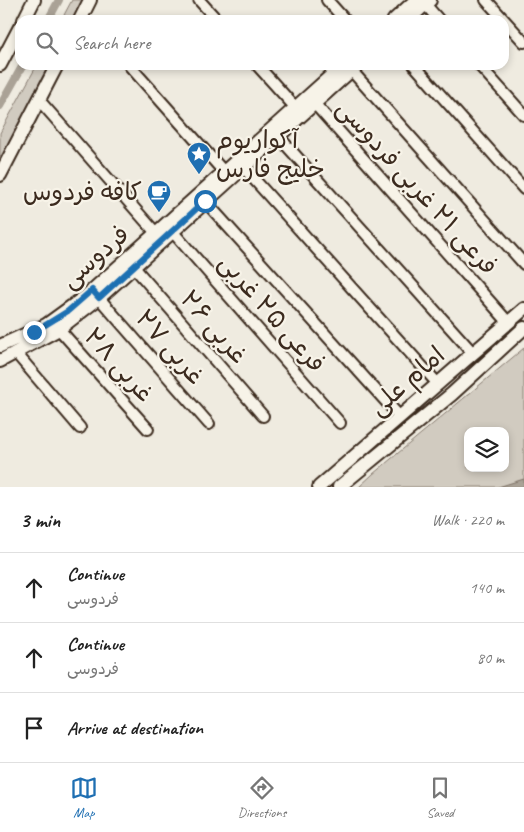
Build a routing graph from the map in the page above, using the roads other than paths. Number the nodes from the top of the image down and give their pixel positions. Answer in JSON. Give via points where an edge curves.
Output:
{"nodes":[{"id":1,"x":34,"y":0,"type":"edge"},
{"id":2,"x":90,"y":0,"type":"edge"},
{"id":3,"x":199,"y":0,"type":"edge"},
{"id":4,"x":327,"y":0,"type":"edge"},
{"id":5,"x":486,"y":0,"type":"edge"},
{"id":6,"x":424,"y":1,"type":"edge"},
{"id":7,"x":26,"y":15,"type":"edge"},
{"id":8,"x":85,"y":15,"type":"edge"},
{"id":9,"x":212,"y":15,"type":"edge"},
{"id":10,"x":340,"y":15,"type":"edge"},
{"id":11,"x":402,"y":15,"type":"edge"},
{"id":12,"x":412,"y":15,"type":"edge"},
{"id":13,"x":435,"y":15,"type":"edge"},
{"id":14,"x":500,"y":15,"type":"edge"},
{"id":15,"x":509,"y":25,"type":"edge"},
{"id":16,"x":15,"y":36,"type":"edge"},
{"id":17,"x":524,"y":42,"type":"edge"},
{"id":18,"x":0,"y":65,"type":"edge"},
{"id":19,"x":54,"y":70,"type":"edge"},
{"id":20,"x":133,"y":70,"type":"edge"},
{"id":21,"x":262,"y":70,"type":"edge"},
{"id":22,"x":347,"y":70,"type":"edge"},
{"id":23,"x":354,"y":70,"type":"edge"},
{"id":24,"x":418,"y":70,"type":"edge"},
{"id":25,"x":484,"y":70,"type":"edge"},
{"id":26,"x":326,"y":87,"type":"junction"},
{"id":27,"x":39,"y":100,"type":"junction"},
{"id":28,"x":314,"y":103,"type":"junction"},
{"id":29,"x":296,"y":107,"type":"junction"},
{"id":30,"x":524,"y":115,"type":"edge"},
{"id":31,"x":278,"y":136,"type":"junction"},
{"id":32,"x":243,"y":167,"type":"junction"},
{"id":33,"x":224,"y":172,"type":"junction"},
{"id":34,"x":0,"y":175,"type":"edge"},
{"id":35,"x":524,"y":189,"type":"edge"},
{"id":36,"x":205,"y":201,"type":"junction"},
{"id":37,"x":172,"y":231,"type":"junction"},
{"id":38,"x":156,"y":233,"type":"junction"},
{"id":39,"x":524,"y":264,"type":"edge"},
{"id":40,"x":133,"y":266,"type":"junction"},
{"id":41,"x":96,"y":294,"type":"junction"},
{"id":42,"x":524,"y":309,"type":"edge"},
{"id":43,"x":508,"y":322,"type":"junction"},
{"id":44,"x":524,"y":328,"type":"edge"},
{"id":45,"x":59,"y":329,"type":"junction"},
{"id":46,"x":0,"y":346,"type":"edge"},
{"id":47,"x":15,"y":352,"type":"junction"},
{"id":48,"x":469,"y":356,"type":"junction"},
{"id":49,"x":0,"y":361,"type":"edge"},
{"id":50,"x":477,"y":370,"type":"junction"},
{"id":51,"x":442,"y":381,"type":"junction"},
{"id":52,"x":452,"y":394,"type":"junction"},
{"id":53,"x":263,"y":416,"type":"dead end"},
{"id":54,"x":400,"y":417,"type":"junction"},
{"id":55,"x":340,"y":423,"type":"dead end"},
{"id":56,"x":209,"y":424,"type":"dead end"},
{"id":57,"x":80,"y":428,"type":"dead end"},
{"id":58,"x":148,"y":429,"type":"dead end"},
{"id":59,"x":319,"y":487,"type":"edge"},
{"id":60,"x":339,"y":487,"type":"edge"}],
"edges":[{"from":1,"to":7,"type":"main road"},
{"from":2,"to":8,"type":"main road"},
{"from":3,"to":9,"type":"street"},
{"from":4,"to":10,"type":"street"},
{"from":5,"to":14,"type":"street"},
{"from":6,"to":11,"type":"main road"},
{"from":6,"to":12,"type":"main road"},
{"from":6,"to":13,"type":"street"},
{"from":15,"to":17,"type":"street"},
{"from":16,"to":18,"type":"main road"},
{"from":19,"to":27,"type":"main road"},
{"from":20,"to":33,"type":"street"},
{"from":21,"to":29,"type":"street"},
{"from":22,"to":26,"type":"main road","name":"فردوسی"},
{"from":23,"to":39,"type":"street"},
{"from":24,"to":35,"type":"street"},
{"from":25,"to":30,"type":"street"},
{"from":26,"to":28,"type":"main road","name":"فردوسی"},
{"from":26,"to":29,"type":"main road","name":"فردوسی"},
{"from":27,"to":34,"type":"main road"},
{"from":27,"to":38,"type":"street"},
{"from":28,"to":31,"type":"main road","name":"فردوسی"},
{"from":28,"to":43,"type":"street","name":"فرعی ۲۱ غربی فردوسی"},
{"from":29,"to":33,"type":"main road","name":"فردوسی"},
{"from":31,"to":32,"type":"main road","name":"فردوسی"},
{"from":31,"to":48,"type":"street"},
{"from":32,"to":36,"type":"main road","name":"فردوسی"},
{"from":32,"to":51,"type":"street"},
{"from":33,"to":38,"type":"main road","name":"فردوسی"},
{"from":36,"to":37,"type":"main road","name":"فردوسی"},
{"from":36,"to":54,"type":"street"},
{"from":37,"to":40,"type":"main road","name":"فردوسی"},
{"from":37,"to":55,"type":"street","name":"فرعی ۲۵ غربی"},
{"from":38,"to":41,"type":"main road","name":"فردوسی"},
{"from":40,"to":41,"type":"main road","name":"فردوسی"},
{"from":40,"to":53,"type":"street","name":"۲۶ غربی"},
{"from":41,"to":45,"type":"main road","name":"فردوسی"},
{"from":41,"to":46,"type":"main road","name":"فردوسی","via":[[46,325]]},
{"from":41,"to":56,"type":"street","name":"۲۷ غربی"},
{"from":42,"to":43,"type":"main road","name":"امام علی"},
{"from":43,"to":48,"type":"main road","name":"امام علی"},
{"from":44,"to":50,"type":"main road","name":"امام علی"},
{"from":45,"to":47,"type":"main road","name":"فردوسی"},
{"from":45,"to":58,"type":"street","name":"۲۸ غربی"},
{"from":47,"to":49,"type":"main road","name":"فردوسی"},
{"from":47,"to":57,"type":"street"},
{"from":48,"to":50,"type":"main road","via":[[463,368],[467,372]]},
{"from":48,"to":51,"type":"main road","name":"امام علی"},
{"from":50,"to":52,"type":"main road","name":"امام علی"},
{"from":51,"to":52,"type":"main road","via":[[454,380],[456,385]]},
{"from":51,"to":54,"type":"main road","name":"امام علی"},
{"from":52,"to":60,"type":"main road","name":"امام علی"},
{"from":54,"to":59,"type":"main road","name":"امام علی"}]}
